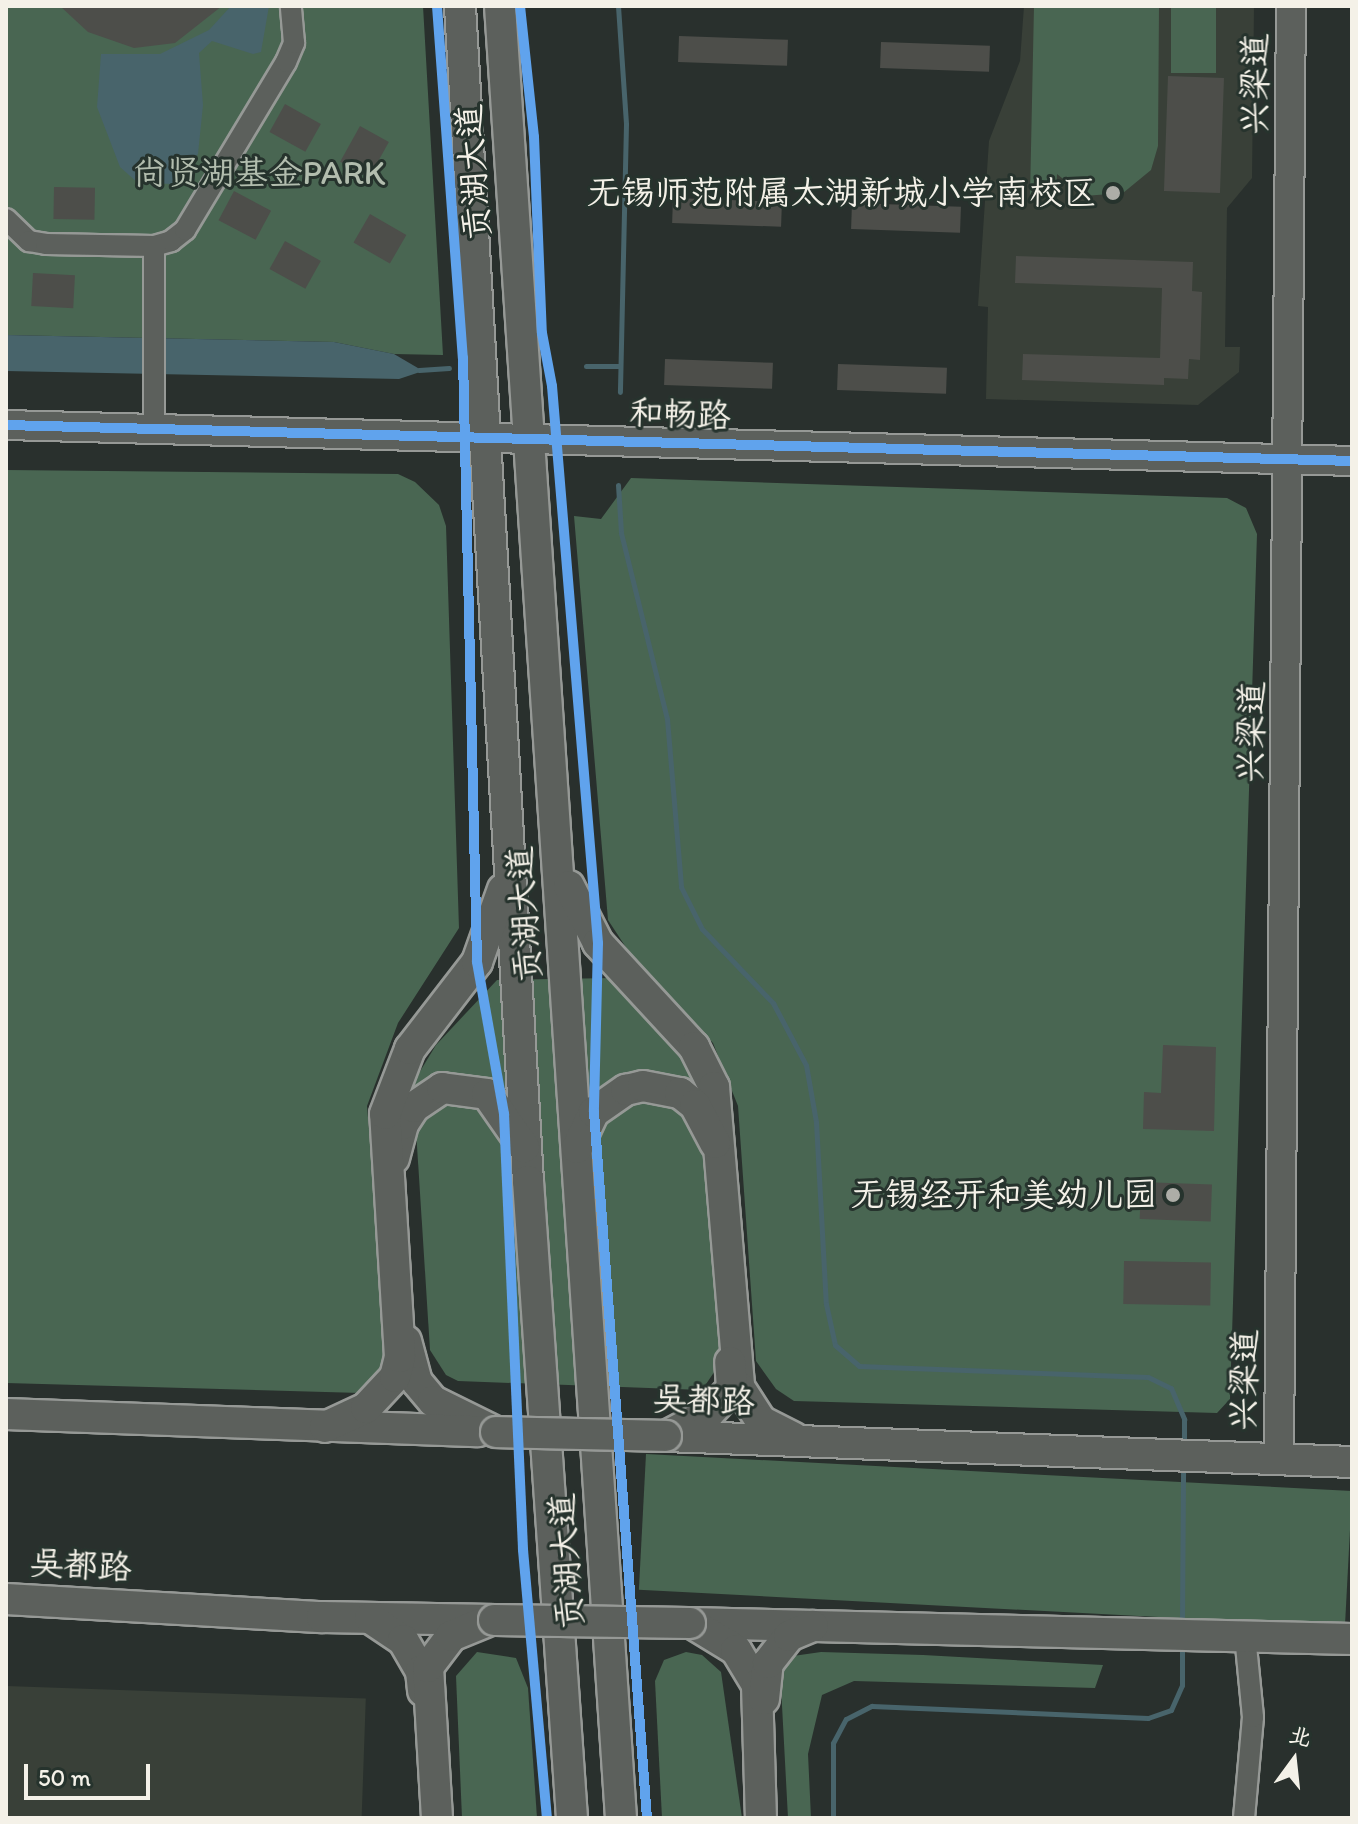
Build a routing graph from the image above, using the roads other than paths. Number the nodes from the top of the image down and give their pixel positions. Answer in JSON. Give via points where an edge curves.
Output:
{"nodes":[{"id":1,"x":291,"y":6,"type":"edge"},
{"id":2,"x":460,"y":6,"type":"edge"},
{"id":3,"x":500,"y":6,"type":"edge"},
{"id":4,"x":1277,"y":6,"type":"edge"},
{"id":5,"x":1291,"y":6,"type":"edge"},
{"id":6,"x":6,"y":219,"type":"edge"},
{"id":7,"x":154,"y":246,"type":"junction"},
{"id":8,"x":6,"y":425,"type":"edge"},
{"id":9,"x":154,"y":430,"type":"junction"},
{"id":10,"x":6,"y":437,"type":"edge"},
{"id":11,"x":532,"y":444,"type":"junction"},
{"id":12,"x":488,"y":445,"type":"junction"},
{"id":13,"x":1352,"y":461,"type":"edge"},
{"id":14,"x":1285,"y":462,"type":"junction"},
{"id":15,"x":1352,"y":468,"type":"edge"},
{"id":16,"x":558,"y":854,"type":"junction"},
{"id":17,"x":509,"y":855,"type":"junction"},
{"id":18,"x":577,"y":1150,"type":"junction"},
{"id":19,"x":527,"y":1152,"type":"junction"},
{"id":20,"x":6,"y":1414,"type":"edge"},
{"id":21,"x":325,"y":1427,"type":"junction"},
{"id":22,"x":496,"y":1432,"type":"junction"},
{"id":23,"x":666,"y":1436,"type":"junction"},
{"id":24,"x":800,"y":1440,"type":"junction"},
{"id":25,"x":1272,"y":1458,"type":"junction"},
{"id":26,"x":1352,"y":1462,"type":"edge"},
{"id":27,"x":6,"y":1599,"type":"edge"},
{"id":28,"x":368,"y":1617,"type":"junction"},
{"id":29,"x":494,"y":1620,"type":"junction"},
{"id":30,"x":690,"y":1623,"type":"junction"},
{"id":31,"x":814,"y":1625,"type":"junction"},
{"id":32,"x":1245,"y":1635,"type":"junction"},
{"id":33,"x":1352,"y":1639,"type":"edge"},
{"id":34,"x":431,"y":1818,"type":"edge"},
{"id":35,"x":437,"y":1818,"type":"edge"},
{"id":36,"x":572,"y":1818,"type":"edge"},
{"id":37,"x":621,"y":1818,"type":"edge"},
{"id":38,"x":761,"y":1818,"type":"edge"},
{"id":39,"x":768,"y":1818,"type":"edge"},
{"id":40,"x":1244,"y":1818,"type":"edge"}],
"edges":[{"from":1,"to":7,"type":"street","via":[[294,43],[286,62],[185,230]]},
{"from":2,"to":12,"type":"main road","name":"贡湖大道"},
{"from":3,"to":11,"type":"main road","name":"贡湖大道"},
{"from":4,"to":14,"type":"street","name":"兴梁道"},
{"from":5,"to":14,"type":"street","name":"兴梁道"},
{"from":6,"to":7,"type":"street","via":[[29,241]]},
{"from":7,"to":9,"type":"street"},
{"from":8,"to":9,"type":"street","name":"和畅路"},
{"from":9,"to":12,"type":"street","name":"和畅路"},
{"from":10,"to":12,"type":"street","name":"和畅路"},
{"from":11,"to":12,"type":"street","name":"和畅路"},
{"from":11,"to":14,"type":"street","name":"和畅路"},
{"from":11,"to":16,"type":"main road","name":"贡湖大道"},
{"from":12,"to":17,"type":"main road","name":"贡湖大道"},
{"from":13,"to":14,"type":"street","name":"和畅路"},
{"from":14,"to":15,"type":"street","name":"和畅路"},
{"from":14,"to":25,"type":"street","name":"兴梁道"},
{"from":16,"to":18,"type":"main road","name":"贡湖大道"},
{"from":16,"to":24,"type":"main road","via":[[582,920],[617,967],[694,1047],[714,1087],[739,1387],[761,1421]]},
{"from":17,"to":19,"type":"main road","name":"贡湖大道"},
{"from":17,"to":21,"type":"main road","via":[[494,924],[477,962],[410,1049],[385,1114],[400,1357],[395,1377],[366,1408]]},
{"from":18,"to":23,"type":"main road","via":[[594,1112],[626,1090],[643,1086],[680,1093],[695,1105],[715,1144],[732,1388],[708,1414]]},
{"from":18,"to":37,"type":"main road","name":"贡湖大道"},
{"from":19,"to":22,"type":"main road","via":[[495,1104],[470,1089],[442,1088],[414,1107],[395,1146],[407,1357],[433,1401]]},
{"from":19,"to":36,"type":"main road","name":"贡湖大道"},
{"from":20,"to":21,"type":"main road","name":"吴都路"},
{"from":21,"to":22,"type":"main road","name":"吴都路"},
{"from":22,"to":23,"type":"main road","name":"吴都路","bridge":true},
{"from":23,"to":24,"type":"main road","name":"吴都路"},
{"from":24,"to":25,"type":"main road","name":"吴都路"},
{"from":25,"to":26,"type":"main road","name":"吴都路"},
{"from":27,"to":28,"type":"main road","name":"吴都路"},
{"from":28,"to":29,"type":"main road","name":"吴都路"},
{"from":28,"to":34,"type":"main road","via":[[403,1640],[421,1671]]},
{"from":29,"to":30,"type":"main road","name":"吴都路","bridge":true},
{"from":29,"to":35,"type":"main road","via":[[451,1636],[428,1667]]},
{"from":30,"to":31,"type":"main road","name":"吴都路"},
{"from":30,"to":38,"type":"main road","via":[[736,1650],[757,1685]]},
{"from":31,"to":32,"type":"main road","name":"吴都路"},
{"from":31,"to":39,"type":"main road","via":[[789,1636],[768,1663],[763,1685]]},
{"from":32,"to":33,"type":"main road","name":"吴都路"},
{"from":32,"to":40,"type":"street","via":[[1253,1717]]}]}
